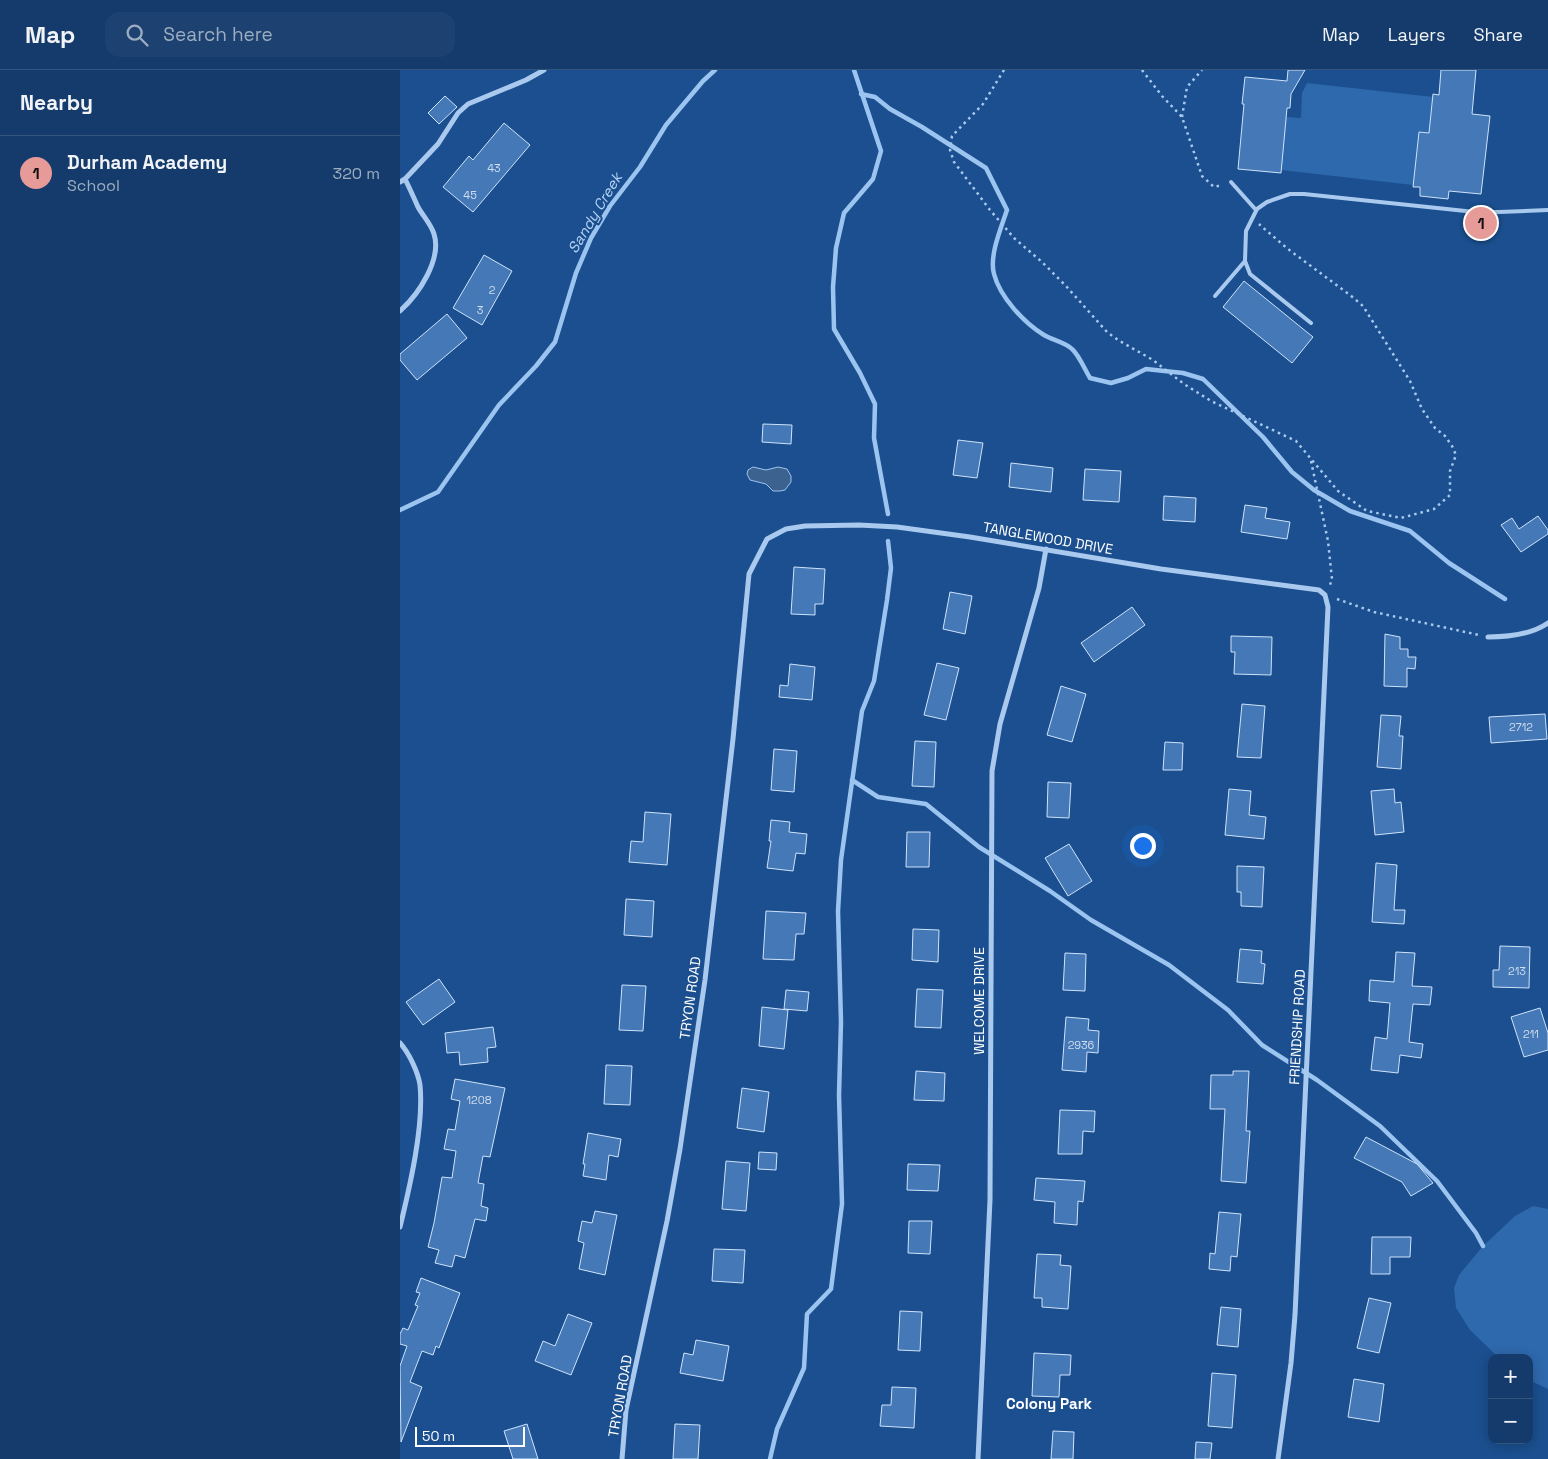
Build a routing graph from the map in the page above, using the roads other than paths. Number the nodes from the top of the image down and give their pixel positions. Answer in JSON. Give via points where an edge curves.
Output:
{"nodes":[{"id":1,"x":544,"y":70,"type":"edge"},
{"id":2,"x":403,"y":181,"type":"edge"},
{"id":3,"x":1231,"y":182,"type":"road end"},
{"id":4,"x":1548,"y":210,"type":"edge"},
{"id":5,"x":1256,"y":211,"type":"junction"},
{"id":6,"x":1245,"y":261,"type":"junction"},
{"id":7,"x":1215,"y":296,"type":"dead end"},
{"id":8,"x":400,"y":310,"type":"edge"},
{"id":9,"x":1312,"y":323,"type":"dead end"},
{"id":10,"x":767,"y":539,"type":"joint"},
{"id":11,"x":1046,"y":549,"type":"junction"},
{"id":12,"x":1326,"y":596,"type":"joint"},
{"id":13,"x":1548,"y":623,"type":"edge"},
{"id":14,"x":1488,"y":636,"type":"road end"},
{"id":15,"x":400,"y":1043,"type":"edge"},
{"id":16,"x":400,"y":1226,"type":"edge"},
{"id":17,"x":622,"y":1459,"type":"edge"},
{"id":18,"x":978,"y":1459,"type":"edge"},
{"id":19,"x":1278,"y":1459,"type":"edge"}],
"edges":[{"from":1,"to":2,"type":"street","via":[[468,104],[458,113],[438,144]]},
{"from":2,"to":8,"type":"street","via":[[434,232],[437,252],[426,279]]},
{"from":3,"to":5,"type":"lane"},
{"from":4,"to":5,"type":"lane","via":[[1475,212],[1290,194],[1267,202]]},
{"from":5,"to":6,"type":"lane","via":[[1246,231]]},
{"from":6,"to":7,"type":"lane"},
{"from":6,"to":9,"type":"lane","via":[[1250,274]]},
{"from":10,"to":11,"type":"street","name":"TANGLEWOOD DRIVE","via":[[786,529],[805,526],[859,525]]},
{"from":10,"to":17,"type":"street","name":"TRYON ROAD","via":[[749,574],[705,980],[667,1221],[626,1410]]},
{"from":11,"to":12,"type":"street","name":"TANGLEWOOD DRIVE","via":[[1161,569],[1319,590]]},
{"from":11,"to":18,"type":"street","name":"WELCOME DRIVE","via":[[1039,588],[1000,724],[992,772],[990,1200]]},
{"from":12,"to":19,"type":"street","name":"FRIENDSHIP ROAD","via":[[1295,1315]]},
{"from":13,"to":14,"type":"street","via":[[1503,637]]},
{"from":15,"to":16,"type":"street","via":[[408,1052],[420,1083],[420,1104],[417,1142]]}]}
